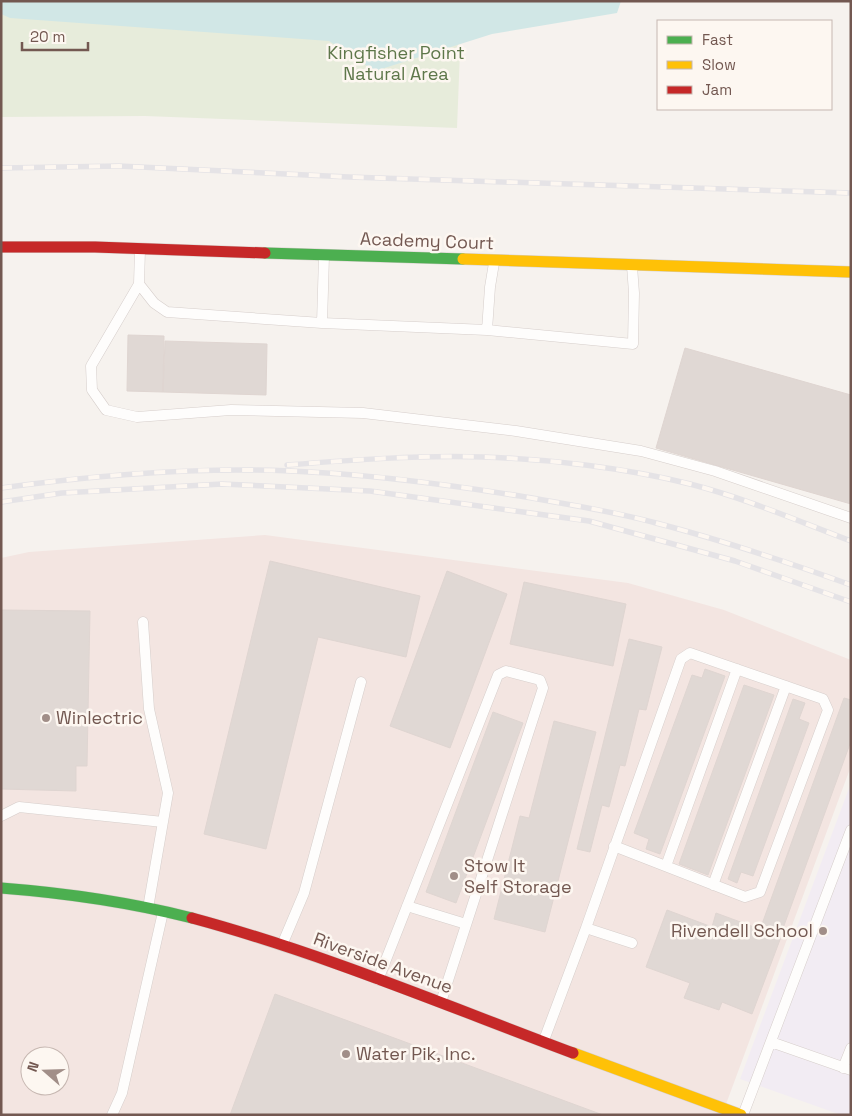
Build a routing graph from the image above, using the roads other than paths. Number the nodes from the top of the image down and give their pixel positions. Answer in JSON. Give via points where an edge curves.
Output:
{"nodes":[{"id":1,"x":1,"y":248,"type":"edge"},
{"id":2,"x":140,"y":249,"type":"junction"},
{"id":3,"x":324,"y":255,"type":"junction"},
{"id":4,"x":495,"y":260,"type":"junction"},
{"id":5,"x":632,"y":265,"type":"junction"},
{"id":6,"x":851,"y":272,"type":"edge"},
{"id":7,"x":139,"y":284,"type":"junction"},
{"id":8,"x":322,"y":323,"type":"junction"},
{"id":9,"x":487,"y":330,"type":"junction"},
{"id":10,"x":851,"y":518,"type":"edge"},
{"id":11,"x":143,"y":622,"type":"dead end"},
{"id":12,"x":737,"y":669,"type":"junction"},
{"id":13,"x":361,"y":682,"type":"dead end"},
{"id":14,"x":786,"y":686,"type":"junction"},
{"id":15,"x":1,"y":816,"type":"edge"},
{"id":16,"x":163,"y":822,"type":"junction"},
{"id":17,"x":851,"y":830,"type":"edge"},
{"id":18,"x":614,"y":846,"type":"junction"},
{"id":19,"x":666,"y":866,"type":"junction"},
{"id":20,"x":712,"y":885,"type":"junction"},
{"id":21,"x":1,"y":888,"type":"edge"},
{"id":22,"x":408,"y":906,"type":"junction"},
{"id":23,"x":148,"y":908,"type":"junction"},
{"id":24,"x":164,"y":910,"type":"junction"},
{"id":25,"x":466,"y":924,"type":"junction"},
{"id":26,"x":586,"y":928,"type":"junction"},
{"id":27,"x":632,"y":943,"type":"dead end"},
{"id":28,"x":282,"y":945,"type":"junction"},
{"id":29,"x":378,"y":980,"type":"junction"},
{"id":30,"x":440,"y":1003,"type":"junction"},
{"id":31,"x":544,"y":1041,"type":"junction"},
{"id":32,"x":771,"y":1042,"type":"junction"},
{"id":33,"x":851,"y":1048,"type":"edge"},
{"id":34,"x":847,"y":1069,"type":"edge"},
{"id":35,"x":112,"y":1115,"type":"edge"},
{"id":36,"x":742,"y":1115,"type":"edge"}],
"edges":[{"from":1,"to":2,"type":"street","name":"Academy Court"},
{"from":2,"to":3,"type":"street","name":"Academy Court"},
{"from":2,"to":7,"type":"lane"},
{"from":3,"to":4,"type":"street","name":"Academy Court"},
{"from":3,"to":8,"type":"lane"},
{"from":4,"to":5,"type":"street","name":"Academy Court"},
{"from":4,"to":9,"type":"lane"},
{"from":5,"to":6,"type":"street","name":"Academy Court"},
{"from":5,"to":9,"type":"lane","via":[[633,344]]},
{"from":7,"to":8,"type":"lane","via":[[154,303],[167,312]]},
{"from":7,"to":10,"type":"lane","via":[[90,366],[92,390],[106,410],[137,417],[231,410],[363,413],[516,431],[641,450],[715,471]]},
{"from":8,"to":9,"type":"lane"},
{"from":11,"to":16,"type":"lane","via":[[149,710],[168,793]]},
{"from":12,"to":14,"type":"lane"},
{"from":12,"to":18,"type":"lane","via":[[690,653],[681,659]]},
{"from":12,"to":19,"type":"lane"},
{"from":13,"to":28,"type":"lane","via":[[304,893]]},
{"from":14,"to":20,"type":"lane"},
{"from":14,"to":20,"type":"lane","via":[[823,699],[828,710],[760,892],[745,897]]},
{"from":15,"to":16,"type":"lane","via":[[18,806]]},
{"from":16,"to":23,"type":"lane"},
{"from":17,"to":32,"type":"lane"},
{"from":18,"to":19,"type":"lane"},
{"from":18,"to":26,"type":"lane"},
{"from":19,"to":20,"type":"lane"},
{"from":21,"to":23,"type":"street","name":"Riverside Avenue","via":[[57,892]]},
{"from":22,"to":25,"type":"lane"},
{"from":22,"to":25,"type":"lane","via":[[498,675],[506,671],[540,680],[543,688]]},
{"from":22,"to":29,"type":"lane"},
{"from":23,"to":24,"type":"street","name":"Riverside Avenue"},
{"from":24,"to":28,"type":"street","name":"Riverside Avenue"},
{"from":24,"to":35,"type":"lane","via":[[122,1093]]},
{"from":25,"to":30,"type":"lane"},
{"from":26,"to":27,"type":"lane"},
{"from":26,"to":31,"type":"lane"},
{"from":28,"to":29,"type":"street","name":"Riverside Avenue"},
{"from":29,"to":30,"type":"street","name":"Riverside Avenue"},
{"from":30,"to":31,"type":"street","name":"Riverside Avenue"},
{"from":31,"to":36,"type":"street","name":"Riverside Avenue"},
{"from":32,"to":34,"type":"lane"},
{"from":32,"to":36,"type":"lane"},
{"from":33,"to":34,"type":"lane"}]}
